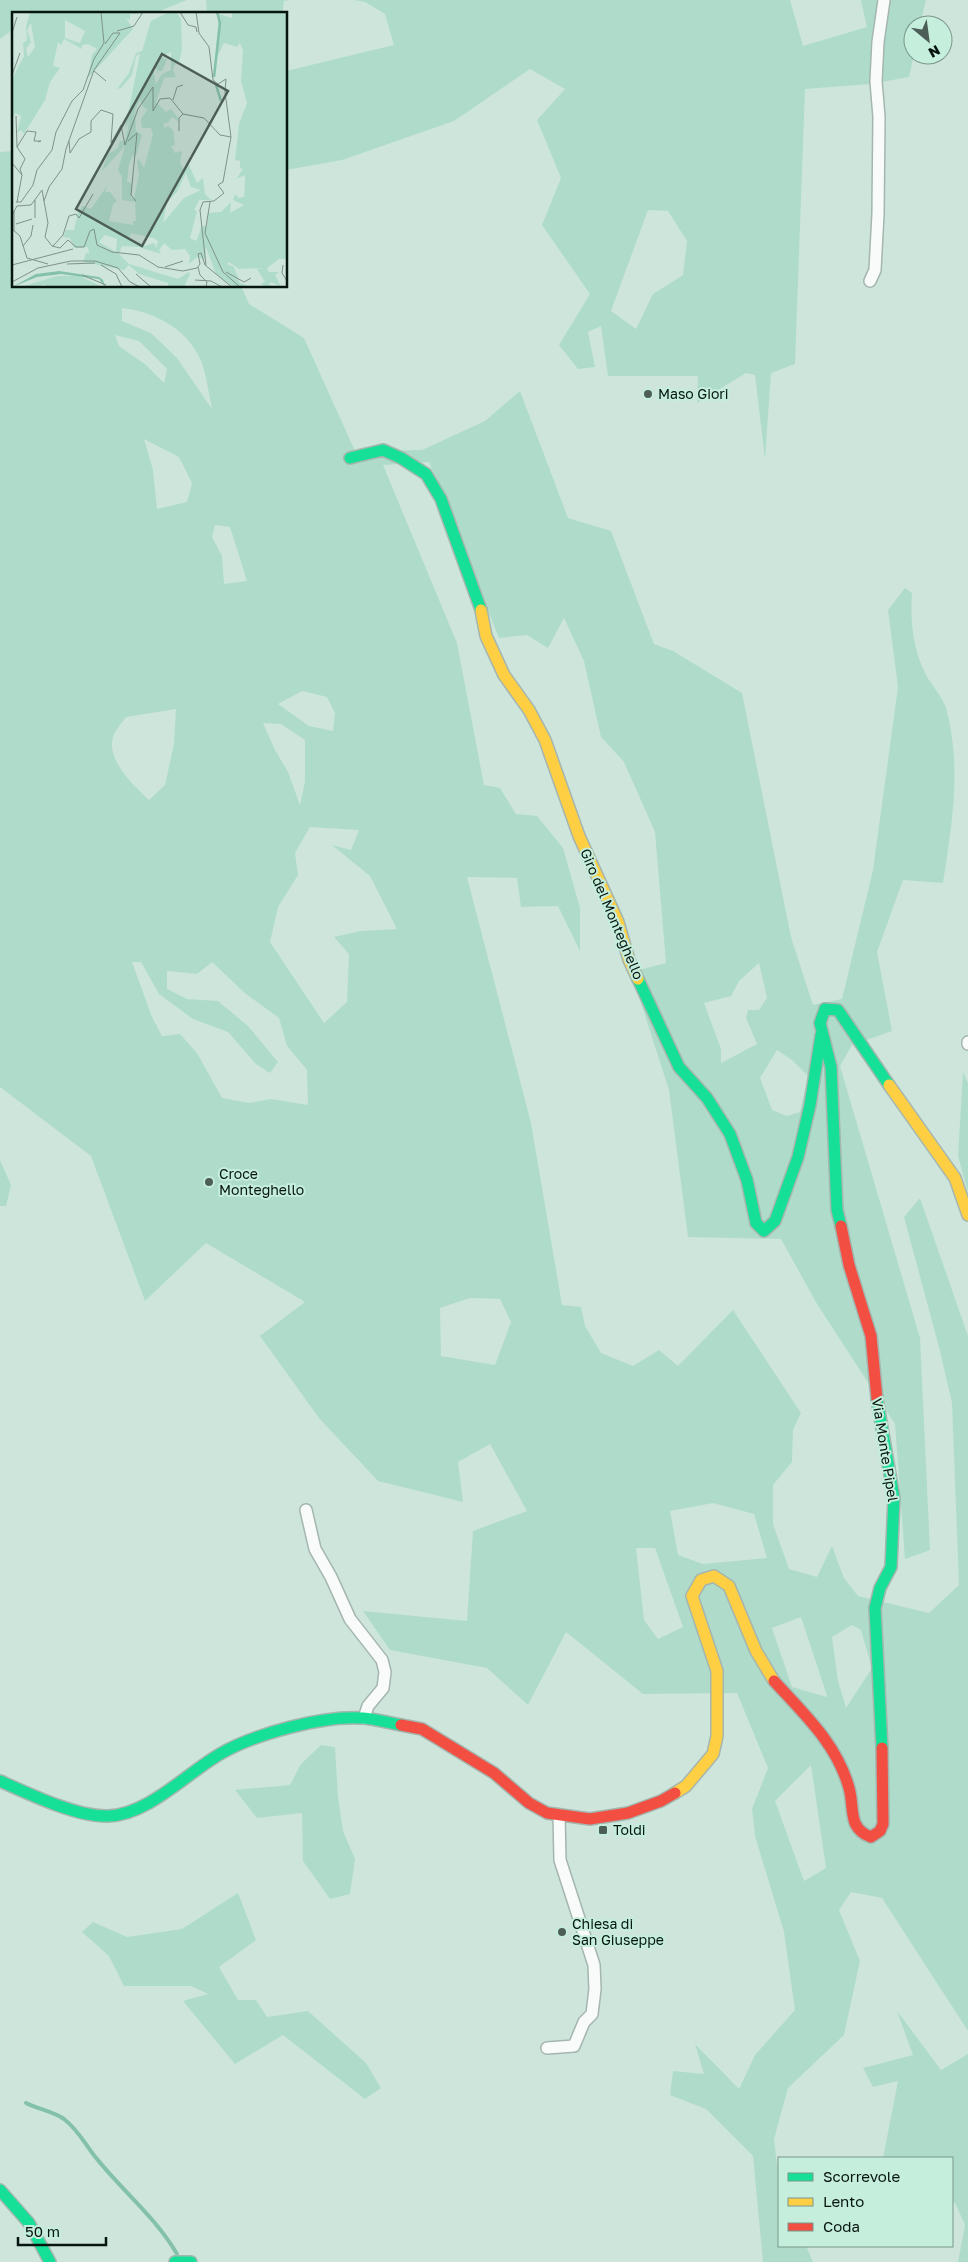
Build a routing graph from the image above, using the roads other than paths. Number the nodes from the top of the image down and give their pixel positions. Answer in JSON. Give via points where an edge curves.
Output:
{"nodes":[{"id":1,"x":884,"y":0,"type":"edge"},
{"id":2,"x":870,"y":281,"type":"dead end"},
{"id":3,"x":350,"y":458,"type":"dead end"},
{"id":4,"x":821,"y":1035,"type":"junction"},
{"id":5,"x":968,"y":1215,"type":"edge"},
{"id":6,"x":306,"y":1510,"type":"dead end"},
{"id":7,"x":364,"y":1718,"type":"junction"},
{"id":8,"x":0,"y":1781,"type":"edge"},
{"id":9,"x":559,"y":1815,"type":"junction"},
{"id":10,"x":547,"y":2048,"type":"dead end"},
{"id":11,"x":0,"y":2190,"type":"edge"},
{"id":12,"x":50,"y":2262,"type":"edge"},
{"id":13,"x":175,"y":2262,"type":"edge"},
{"id":14,"x":191,"y":2262,"type":"edge"}],
"edges":[{"from":1,"to":2,"type":"street","via":[[876,81],[878,214],[875,270]]},
{"from":3,"to":4,"type":"street","name":"Giro del Monteghello","via":[[383,450],[401,458],[426,474],[441,499],[479,601],[486,636],[504,675],[545,740],[579,836],[618,922],[629,960],[679,1067],[707,1098],[730,1134],[747,1180],[756,1223],[764,1231],[775,1221],[798,1158]]},
{"from":4,"to":5,"type":"street","name":"Via Monte Pipel","via":[[819,1017],[825,1009],[838,1010],[955,1178]]},
{"from":4,"to":9,"type":"street","name":"Via Monte Pipel","via":[[828,1049],[831,1067],[837,1210],[849,1265],[871,1336],[876,1394],[894,1498],[891,1566],[875,1608],[882,1712],[884,1824],[871,1837],[860,1833],[855,1825],[849,1788],[834,1750],[771,1677],[756,1651],[729,1586],[714,1576],[700,1580],[692,1596],[717,1671],[717,1736],[713,1754],[686,1786],[661,1801],[610,1817],[590,1819]]},
{"from":6,"to":7,"type":"street","via":[[316,1550],[350,1619],[382,1660],[385,1672],[383,1688],[368,1706]]},
{"from":7,"to":8,"type":"street","via":[[298,1726],[250,1740],[220,1754],[160,1796],[124,1814],[89,1814],[33,1796]]},
{"from":7,"to":9,"type":"street","via":[[422,1729],[494,1773],[529,1802],[547,1813]]},
{"from":9,"to":10,"type":"street","via":[[560,1860],[589,1945],[595,1989],[592,2014],[584,2022],[574,2046]]},
{"from":11,"to":12,"type":"street","via":[[14,2202],[35,2231]]},
{"from":13,"to":14,"type":"street"}]}
